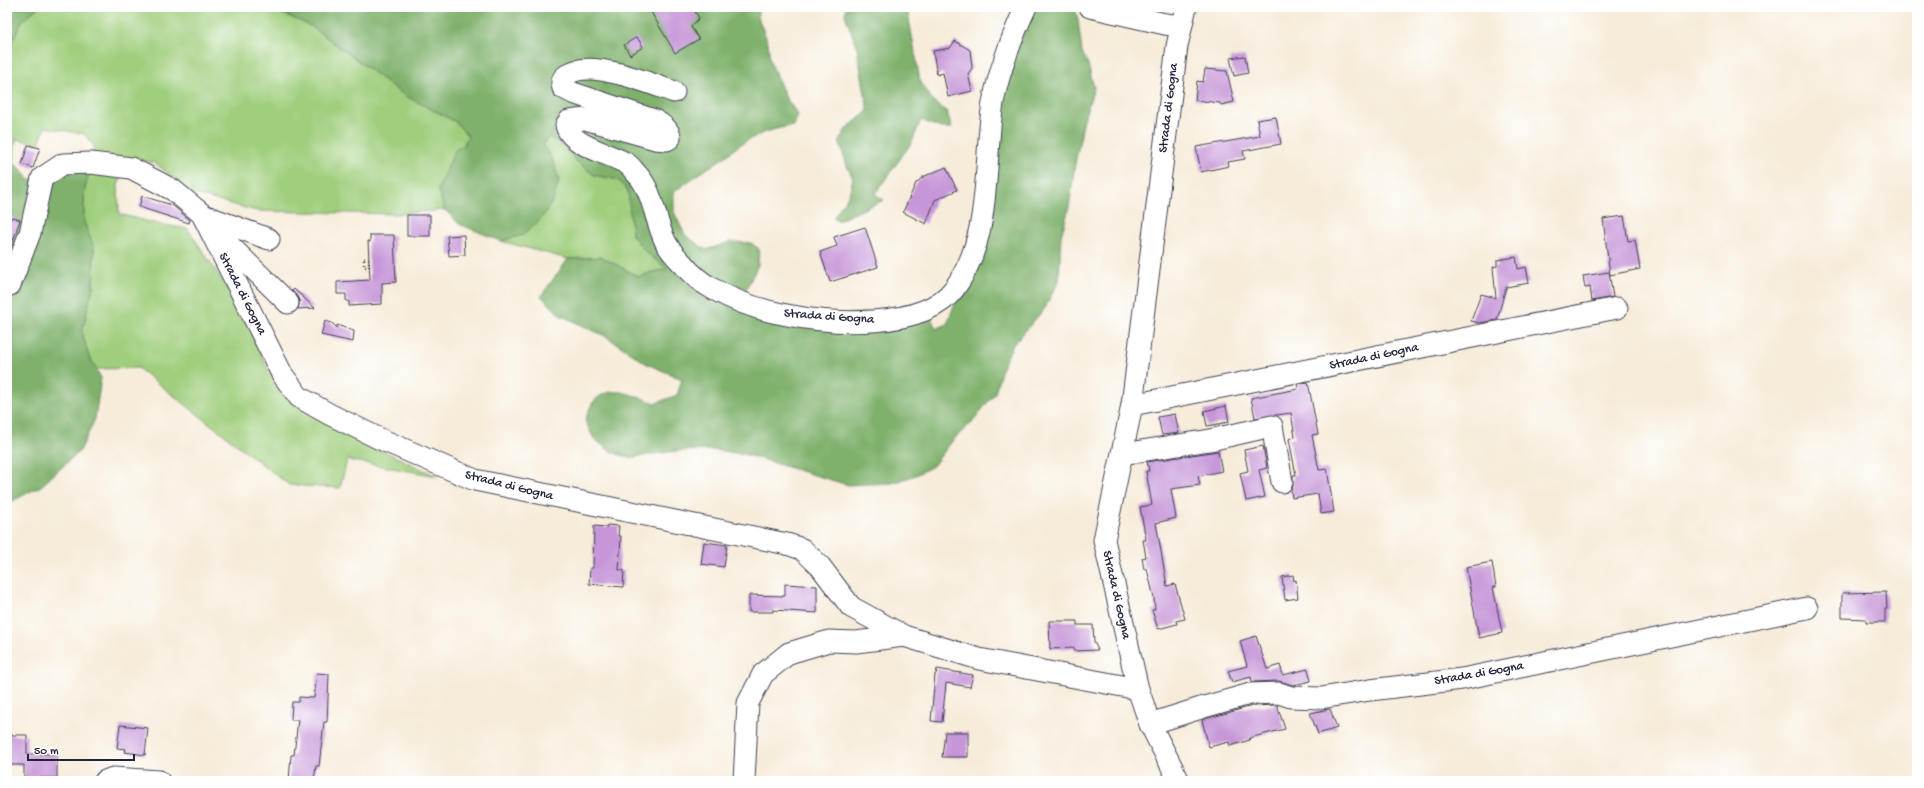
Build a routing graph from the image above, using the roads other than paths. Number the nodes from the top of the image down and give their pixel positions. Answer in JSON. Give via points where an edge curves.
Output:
{"nodes":[{"id":1,"x":1026,"y":7,"type":"edge"},
{"id":2,"x":1090,"y":7,"type":"edge"},
{"id":3,"x":1183,"y":17,"type":"edge"},
{"id":4,"x":674,"y":92,"type":"dead end"},
{"id":5,"x":202,"y":214,"type":"junction"},
{"id":6,"x":269,"y":238,"type":"dead end"},
{"id":7,"x":10,"y":285,"type":"dead end"},
{"id":8,"x":288,"y":303,"type":"dead end"},
{"id":9,"x":1617,"y":308,"type":"dead end"},
{"id":10,"x":1132,"y":405,"type":"junction"},
{"id":11,"x":1122,"y":454,"type":"junction"},
{"id":12,"x":1282,"y":482,"type":"dead end"},
{"id":13,"x":1807,"y":608,"type":"dead end"},
{"id":14,"x":904,"y":636,"type":"junction"},
{"id":15,"x":1138,"y":689,"type":"junction"},
{"id":16,"x":1150,"y":724,"type":"junction"},
{"id":17,"x":105,"y":781,"type":"edge"},
{"id":18,"x":159,"y":781,"type":"edge"},
{"id":19,"x":744,"y":781,"type":"edge"},
{"id":20,"x":1179,"y":781,"type":"edge"}],
"edges":[{"from":1,"to":4,"type":"street","name":"Strada di Gogna","via":[[992,94],[984,200],[973,253],[966,270],[945,298],[922,311],[886,320],[860,322],[787,315],[733,298],[713,289],[696,277],[666,242],[644,180],[626,163],[576,140],[566,126],[569,121],[585,119],[655,139],[667,140],[670,134],[664,126],[654,120],[563,88],[561,83],[562,78],[576,70],[589,69],[606,71]]},
{"from":2,"to":3,"type":"street","name":"Strada di Gogna","via":[[1165,24]]},
{"from":3,"to":10,"type":"street","name":"Strada di Gogna","via":[[1177,46]]},
{"from":5,"to":6,"type":"street","name":"Strada di Gogna"},
{"from":5,"to":7,"type":"street","name":"Strada di Gogna","via":[[173,190],[131,168],[92,163],[63,164],[42,178],[30,233]]},
{"from":5,"to":8,"type":"street","name":"Strada di Gogna","via":[[216,232]]},
{"from":5,"to":14,"type":"street","name":"Strada di Gogna","via":[[282,374],[298,397],[378,438],[475,480],[802,549],[820,566],[851,608]]},
{"from":9,"to":10,"type":"street","name":"Strada di Gogna"},
{"from":10,"to":11,"type":"street","name":"Strada di Gogna"},
{"from":11,"to":12,"type":"street","via":[[1210,440],[1272,426]]},
{"from":11,"to":15,"type":"street","name":"Strada di Gogna","via":[[1104,540]]},
{"from":13,"to":16,"type":"street","name":"Strada di Gogna","via":[[1462,679],[1321,698],[1291,697],[1279,693],[1250,694]]},
{"from":14,"to":15,"type":"street","name":"Strada di Gogna","via":[[979,659]]},
{"from":14,"to":19,"type":"street","name":"Strada di Gogna","via":[[856,642],[829,641],[790,653],[763,674],[748,703]]},
{"from":15,"to":16,"type":"street","name":"Strada di Gogna"},
{"from":16,"to":20,"type":"street","name":"Strada di Gogna"},
{"from":17,"to":18,"type":"street","via":[[113,778]]}]}
